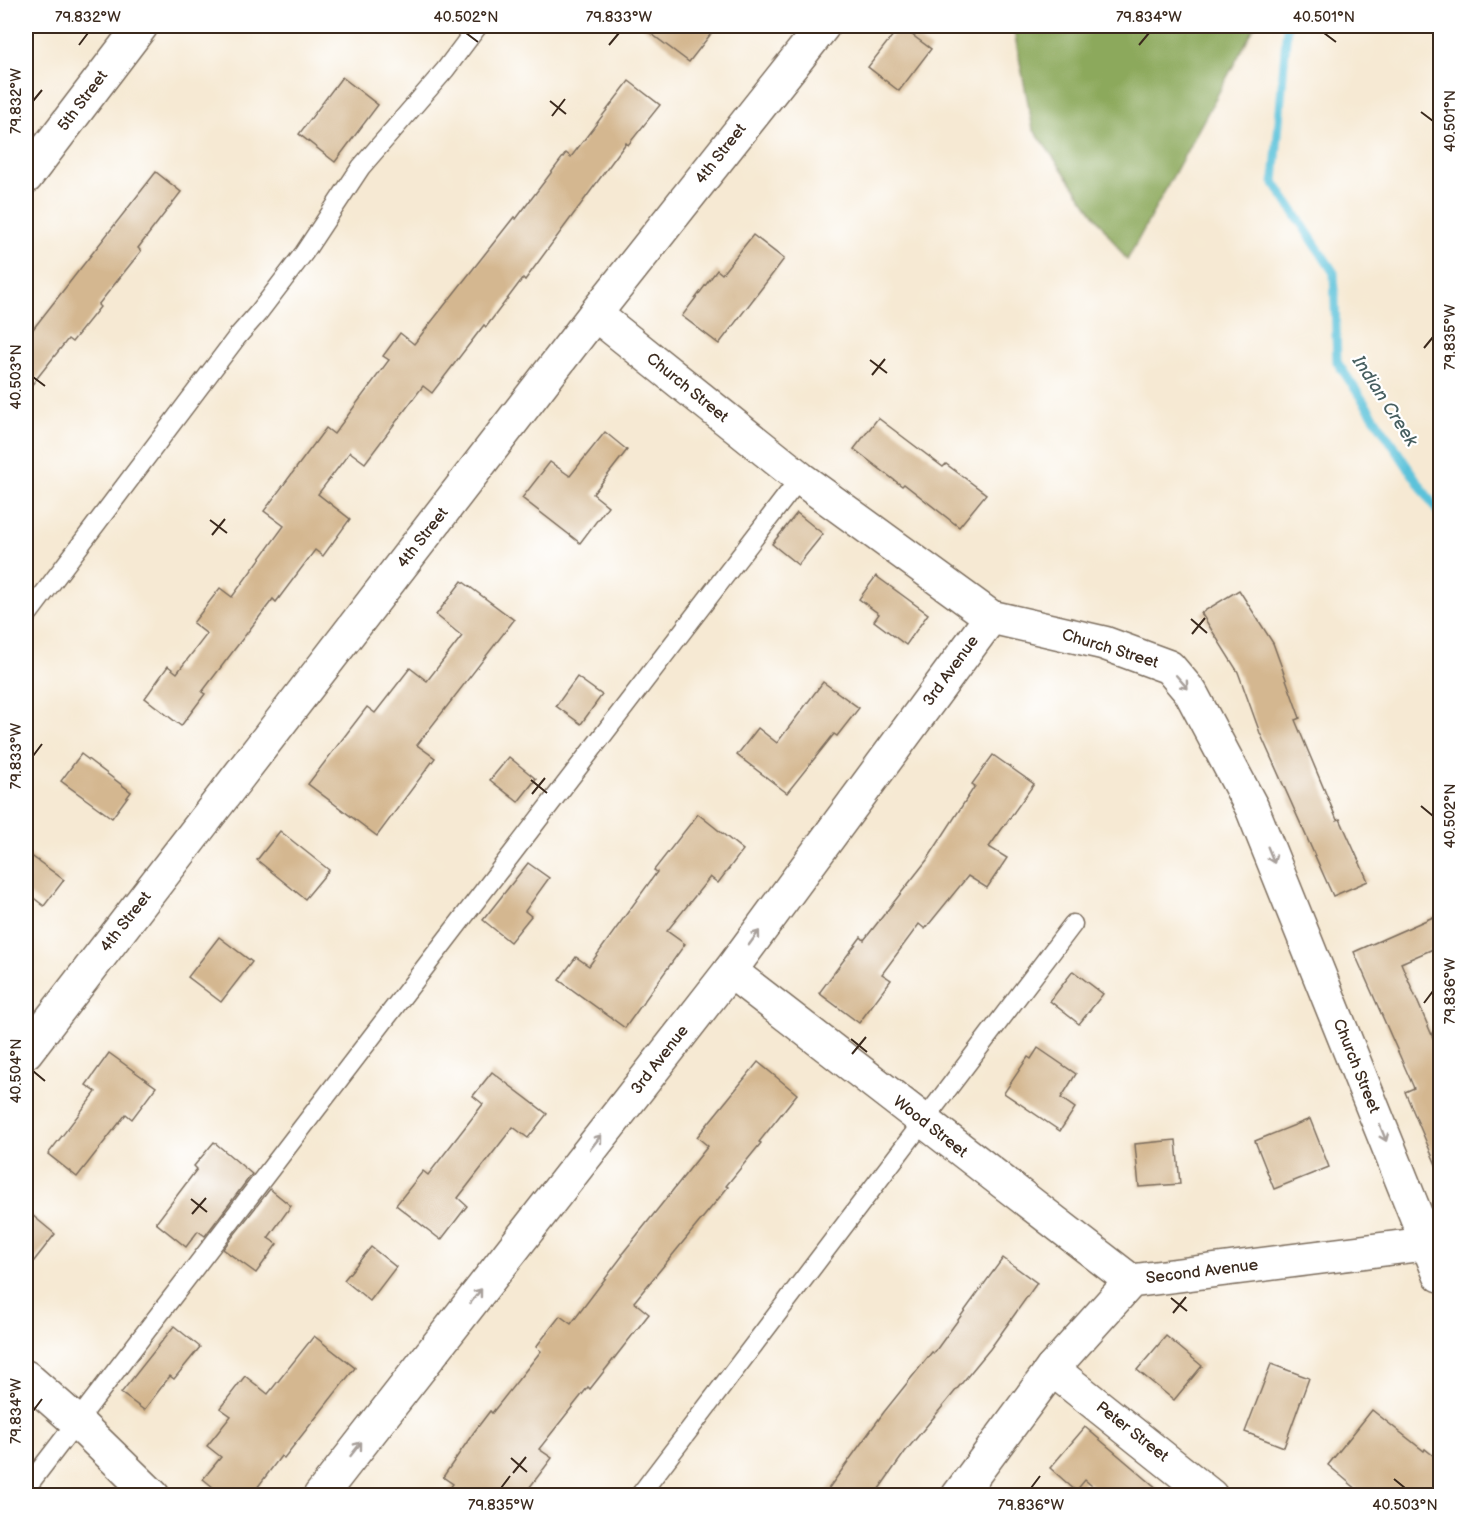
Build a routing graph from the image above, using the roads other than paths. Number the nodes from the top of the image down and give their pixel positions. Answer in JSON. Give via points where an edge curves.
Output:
{"nodes":[{"id":1,"x":141,"y":26,"type":"edge"},
{"id":2,"x":478,"y":26,"type":"edge"},
{"id":3,"x":823,"y":26,"type":"edge"},
{"id":4,"x":26,"y":177,"type":"edge"},
{"id":5,"x":595,"y":314,"type":"junction"},
{"id":6,"x":800,"y":478,"type":"junction"},
{"id":7,"x":26,"y":617,"type":"edge"},
{"id":8,"x":991,"y":617,"type":"junction"},
{"id":9,"x":1072,"y":924,"type":"dead end"},
{"id":10,"x":730,"y":971,"type":"junction"},
{"id":11,"x":26,"y":1052,"type":"edge"},
{"id":12,"x":922,"y":1121,"type":"junction"},
{"id":13,"x":1434,"y":1243,"type":"edge"},
{"id":14,"x":1440,"y":1275,"type":"edge"},
{"id":15,"x":1131,"y":1281,"type":"junction"},
{"id":16,"x":1052,"y":1369,"type":"junction"},
{"id":17,"x":26,"y":1377,"type":"edge"},
{"id":18,"x":77,"y":1422,"type":"junction"},
{"id":19,"x":26,"y":1488,"type":"edge"},
{"id":20,"x":153,"y":1496,"type":"edge"},
{"id":21,"x":320,"y":1496,"type":"edge"},
{"id":22,"x":639,"y":1496,"type":"edge"},
{"id":23,"x":958,"y":1496,"type":"edge"},
{"id":24,"x":1211,"y":1496,"type":"edge"}],
"edges":[{"from":1,"to":4,"type":"street","name":"5th Street"},
{"from":2,"to":7,"type":"lane","via":[[361,167],[304,254]]},
{"from":3,"to":5,"type":"street","name":"4th Street"},
{"from":5,"to":6,"type":"street","name":"Church Street"},
{"from":5,"to":11,"type":"street","name":"4th Street"},
{"from":6,"to":8,"type":"street","name":"Church Street"},
{"from":6,"to":18,"type":"lane"},
{"from":10,"to":8,"type":"street","name":"3rd Avenue","one_way":true},
{"from":8,"to":13,"type":"street","name":"Church Street","one_way":true,"via":[[1138,654],[1169,667],[1191,693],[1252,808]]},
{"from":9,"to":12,"type":"lane"},
{"from":10,"to":12,"type":"street","name":"Wood Street"},
{"from":21,"to":10,"type":"street","name":"3rd Avenue","one_way":true},
{"from":12,"to":15,"type":"street","name":"Wood Street"},
{"from":12,"to":22,"type":"lane"},
{"from":13,"to":14,"type":"street","name":"Church Street"},
{"from":13,"to":15,"type":"street","name":"Second Avenue"},
{"from":15,"to":16,"type":"street","name":"Second Avenue"},
{"from":16,"to":23,"type":"street","name":"Second Avenue"},
{"from":16,"to":24,"type":"street","name":"Peter Street"},
{"from":17,"to":18,"type":"street"},
{"from":18,"to":19,"type":"lane"},
{"from":18,"to":20,"type":"street"}]}
